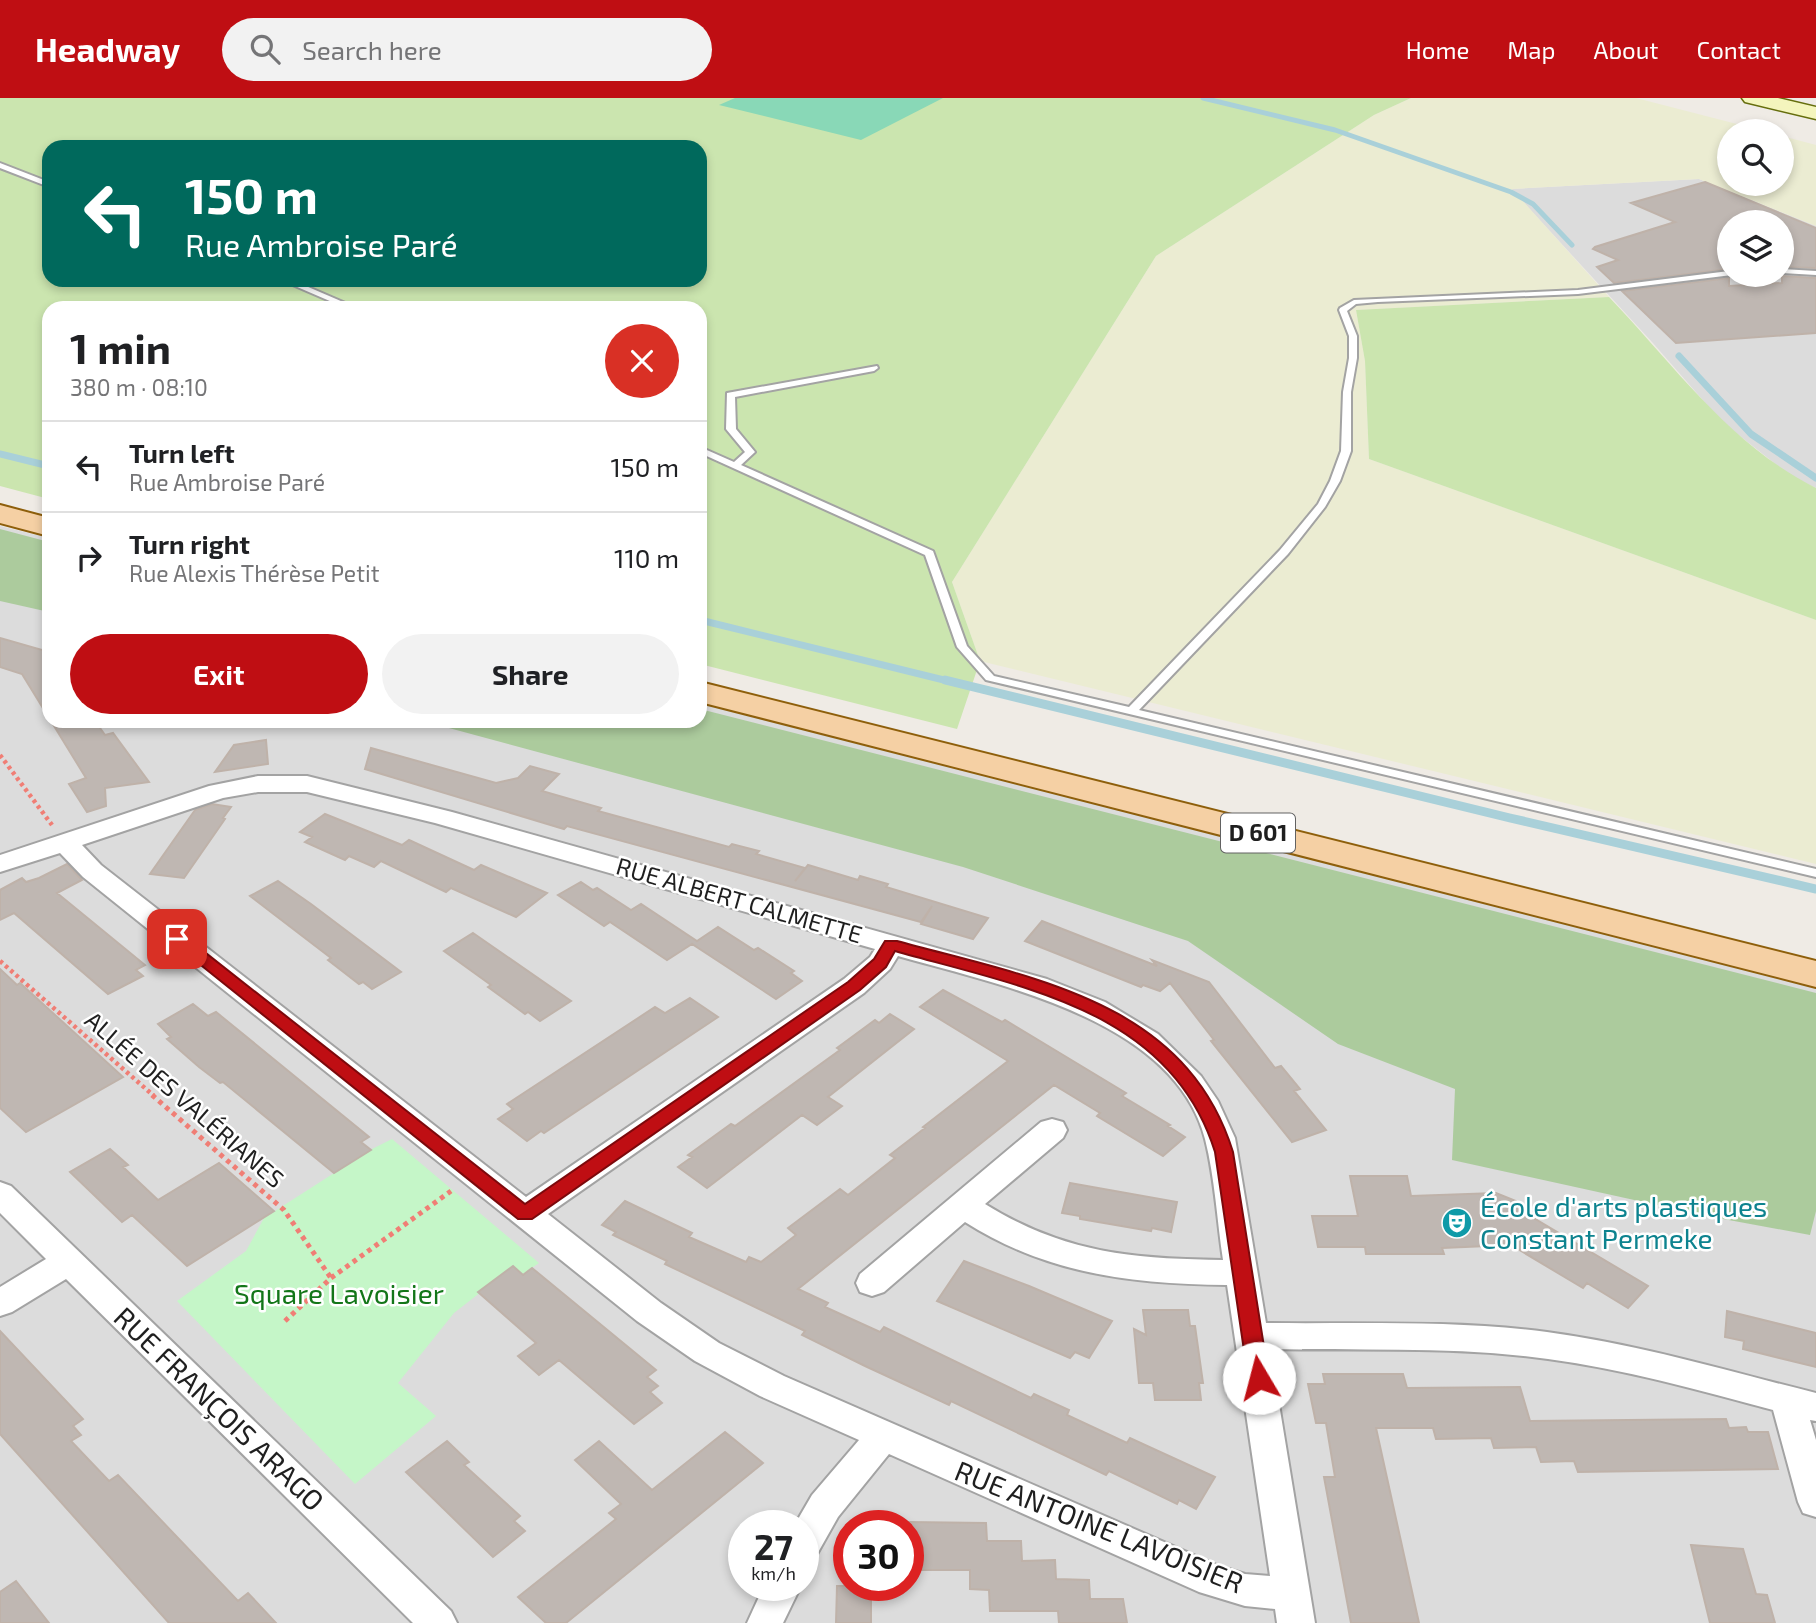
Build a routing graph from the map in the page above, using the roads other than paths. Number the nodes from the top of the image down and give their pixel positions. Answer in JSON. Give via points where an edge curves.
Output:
{"nodes":[{"id":1,"x":1752,"y":98,"type":"edge"},
{"id":2,"x":1816,"y":113,"type":"edge"},
{"id":3,"x":0,"y":165,"type":"edge"},
{"id":4,"x":42,"y":182,"type":"edge"},
{"id":5,"x":1794,"y":272,"type":"edge"},
{"id":6,"x":1816,"y":273,"type":"edge"},
{"id":7,"x":1717,"y":275,"type":"edge"},
{"id":8,"x":302,"y":287,"type":"edge"},
{"id":9,"x":336,"y":301,"type":"edge"},
{"id":10,"x":874,"y":368,"type":"dead end"},
{"id":11,"x":707,"y":453,"type":"edge"},
{"id":12,"x":736,"y":465,"type":"junction"},
{"id":13,"x":0,"y":501,"type":"edge"},
{"id":14,"x":42,"y":512,"type":"edge"},
{"id":15,"x":0,"y":514,"type":"edge"},
{"id":16,"x":42,"y":525,"type":"edge"},
{"id":17,"x":707,"y":679,"type":"edge"},
{"id":18,"x":707,"y":694,"type":"edge"},
{"id":19,"x":1131,"y":712,"type":"junction"},
{"id":20,"x":65,"y":842,"type":"junction"},
{"id":21,"x":0,"y":864,"type":"edge"},
{"id":22,"x":1816,"y":873,"type":"edge"},
{"id":23,"x":891,"y":944,"type":"junction"},
{"id":24,"x":1816,"y":957,"type":"edge"},
{"id":25,"x":1816,"y":974,"type":"edge"},
{"id":26,"x":1052,"y":1130,"type":"dead end"},
{"id":27,"x":0,"y":1194,"type":"edge"},
{"id":28,"x":962,"y":1206,"type":"junction"},
{"id":29,"x":525,"y":1214,"type":"junction"},
{"id":30,"x":68,"y":1262,"type":"junction"},
{"id":31,"x":1243,"y":1273,"type":"junction"},
{"id":32,"x":872,"y":1283,"type":"dead end"},
{"id":33,"x":0,"y":1303,"type":"edge"},
{"id":34,"x":1252,"y":1336,"type":"junction"},
{"id":35,"x":1801,"y":1404,"type":"edge"},
{"id":36,"x":882,"y":1437,"type":"junction"},
{"id":37,"x":1816,"y":1502,"type":"edge"},
{"id":38,"x":819,"y":1517,"type":"edge"},
{"id":39,"x":775,"y":1601,"type":"edge"},
{"id":40,"x":1293,"y":1608,"type":"edge"},
{"id":41,"x":765,"y":1621,"type":"dead end"},
{"id":42,"x":438,"y":1623,"type":"edge"}],
"edges":[{"from":1,"to":2,"type":"main road"},
{"from":3,"to":4,"type":"lane"},
{"from":5,"to":6,"type":"lane"},
{"from":7,"to":19,"type":"lane","via":[[1608,289],[1370,300],[1345,307],[1343,315],[1353,335],[1353,358],[1346,451],[1335,481],[1284,552]]},
{"from":8,"to":9,"type":"lane"},
{"from":10,"to":12,"type":"lane","via":[[730,396],[731,429],[750,453]]},
{"from":11,"to":12,"type":"lane"},
{"from":12,"to":19,"type":"lane","via":[[929,553],[962,647],[990,678]]},
{"from":13,"to":14,"type":"main road"},
{"from":15,"to":16,"type":"main road"},
{"from":17,"to":24,"type":"main road","number":"D 601"},
{"from":18,"to":25,"type":"main road","number":"D 601"},
{"from":19,"to":22,"type":"lane"},
{"from":20,"to":21,"type":"street","name":"RUE ALBERT CALMETTE"},
{"from":20,"to":23,"type":"street","name":"RUE ALBERT CALMETTE","via":[[218,791],[272,783],[307,784],[443,817]]},
{"from":20,"to":29,"type":"street","via":[[93,871]]},
{"from":23,"to":29,"type":"street","via":[[880,963],[854,986]]},
{"from":23,"to":31,"type":"street","name":"RUE ALBERT CALMETTE","via":[[1079,1000],[1161,1050],[1186,1076],[1215,1123],[1224,1152]]},
{"from":26,"to":28,"type":"street"},
{"from":27,"to":30,"type":"street","name":"RUE FRANÇOIS ARAGO"},
{"from":28,"to":31,"type":"street","via":[[1031,1244],[1122,1268]]},
{"from":28,"to":32,"type":"street"},
{"from":29,"to":36,"type":"street","via":[[698,1346]]},
{"from":30,"to":33,"type":"street"},
{"from":30,"to":42,"type":"street","name":"RUE FRANÇOIS ARAGO"},
{"from":31,"to":34,"type":"street","name":"RUE ALBERT CALMETTE"},
{"from":34,"to":35,"type":"street","via":[[1469,1337],[1548,1345]]},
{"from":34,"to":40,"type":"street","name":"RUE ALBERT CALMETTE"},
{"from":35,"to":37,"type":"street"},
{"from":36,"to":38,"type":"street"},
{"from":36,"to":40,"type":"street","name":"RUE ANTOINE LAVOISIER","via":[[1212,1580]]},
{"from":39,"to":41,"type":"street"}]}
